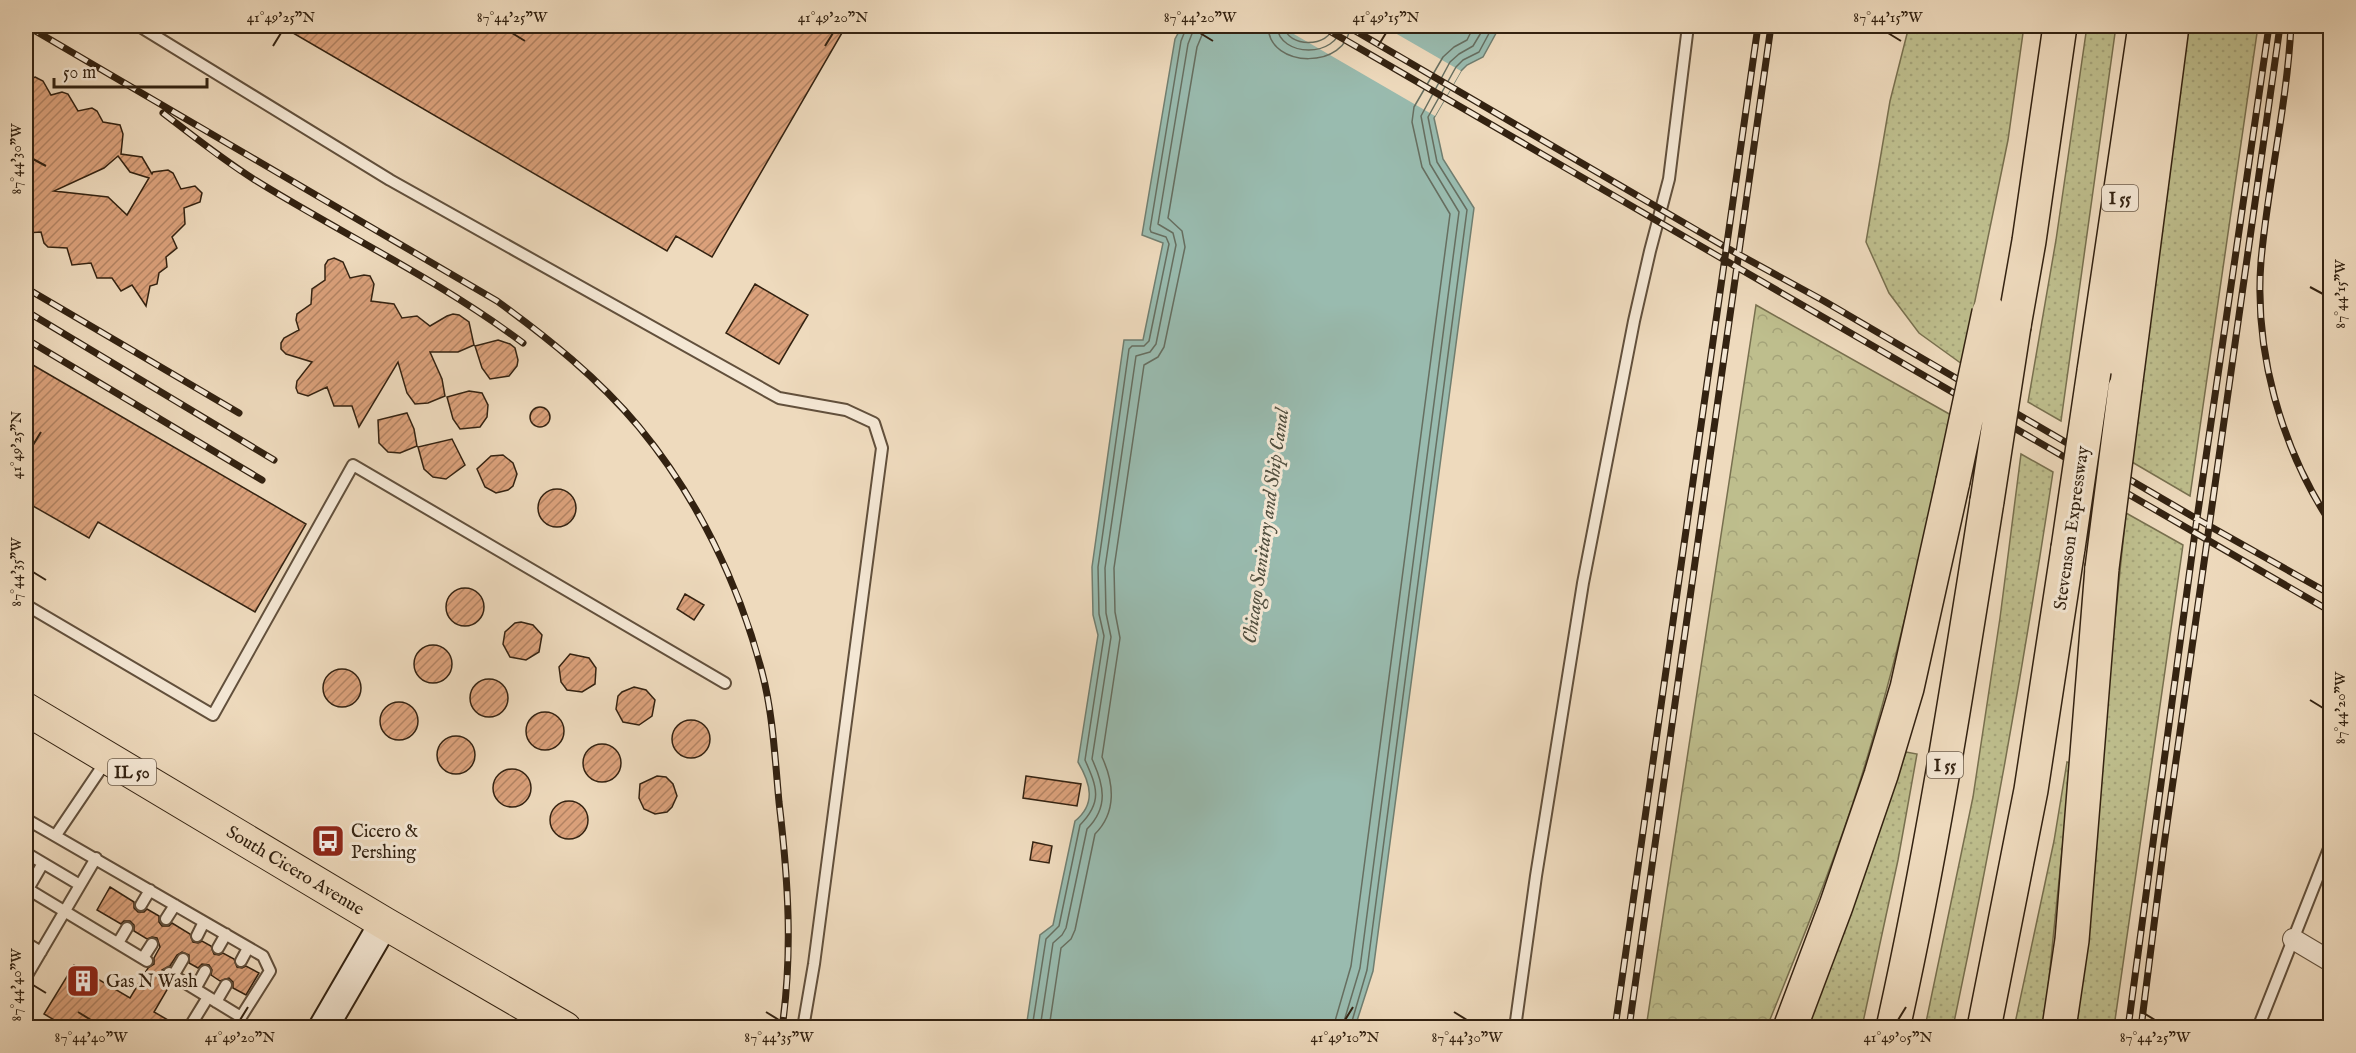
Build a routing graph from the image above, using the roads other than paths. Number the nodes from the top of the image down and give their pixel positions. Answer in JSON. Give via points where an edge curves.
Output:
{"nodes":[{"id":1,"x":139,"y":26,"type":"edge"},
{"id":2,"x":1688,"y":26,"type":"edge"},
{"id":3,"x":2060,"y":26,"type":"edge"},
{"id":4,"x":2145,"y":26,"type":"edge"},
{"id":5,"x":2172,"y":26,"type":"edge"},
{"id":6,"x":2002,"y":319,"type":"junction"},
{"id":7,"x":26,"y":605,"type":"edge"},
{"id":8,"x":725,"y":683,"type":"dead end"},
{"id":9,"x":26,"y":708,"type":"edge"},
{"id":10,"x":109,"y":758,"type":"junction"},
{"id":11,"x":26,"y":819,"type":"edge"},
{"id":12,"x":56,"y":835,"type":"junction"},
{"id":13,"x":2331,"y":846,"type":"edge"},
{"id":14,"x":26,"y":853,"type":"edge"},
{"id":15,"x":96,"y":858,"type":"junction"},
{"id":16,"x":43,"y":863,"type":"junction"},
{"id":17,"x":80,"y":885,"type":"junction"},
{"id":18,"x":27,"y":889,"type":"edge"},
{"id":19,"x":150,"y":890,"type":"junction"},
{"id":20,"x":141,"y":905,"type":"dead end"},
{"id":21,"x":175,"y":905,"type":"junction"},
{"id":22,"x":64,"y":910,"type":"junction"},
{"id":23,"x":166,"y":919,"type":"dead end"},
{"id":24,"x":204,"y":922,"type":"junction"},
{"id":25,"x":384,"y":923,"type":"junction"},
{"id":26,"x":127,"y":928,"type":"dead end"},
{"id":27,"x":226,"y":934,"type":"junction"},
{"id":28,"x":197,"y":936,"type":"dead end"},
{"id":29,"x":2293,"y":939,"type":"junction"},
{"id":30,"x":26,"y":943,"type":"edge"},
{"id":31,"x":118,"y":943,"type":"junction"},
{"id":32,"x":152,"y":944,"type":"dead end"},
{"id":33,"x":218,"y":948,"type":"dead end"},
{"id":34,"x":248,"y":948,"type":"junction"},
{"id":35,"x":40,"y":952,"type":"junction"},
{"id":36,"x":183,"y":959,"type":"dead end"},
{"id":37,"x":241,"y":961,"type":"dead end"},
{"id":38,"x":2331,"y":961,"type":"edge"},
{"id":39,"x":205,"y":971,"type":"dead end"},
{"id":40,"x":26,"y":977,"type":"edge"},
{"id":41,"x":226,"y":985,"type":"dead end"},
{"id":42,"x":195,"y":988,"type":"junction"},
{"id":43,"x":212,"y":999,"type":"junction"},
{"id":44,"x":241,"y":1017,"type":"junction"},
{"id":45,"x":189,"y":1028,"type":"edge"},
{"id":46,"x":234,"y":1028,"type":"edge"},
{"id":47,"x":323,"y":1028,"type":"edge"},
{"id":48,"x":565,"y":1028,"type":"edge"},
{"id":49,"x":803,"y":1028,"type":"edge"},
{"id":50,"x":1515,"y":1028,"type":"edge"},
{"id":51,"x":1790,"y":1028,"type":"edge"},
{"id":52,"x":1893,"y":1028,"type":"edge"},
{"id":53,"x":1984,"y":1028,"type":"edge"},
{"id":54,"x":2059,"y":1028,"type":"edge"},
{"id":55,"x":2258,"y":1028,"type":"edge"}],
"edges":[{"from":1,"to":49,"type":"lane","via":[[390,180],[779,398],[846,410],[874,423],[882,448]]},
{"from":2,"to":50,"type":"lane","via":[[1670,179],[1634,321],[1583,583]]},
{"from":3,"to":6,"type":"highway","number":"I 55","via":[[2029,242]]},
{"from":4,"to":53,"type":"highway","name":"Stevenson Expressway","number":"I 55","bridge":true,"via":[[2031,790]]},
{"from":5,"to":54,"type":"highway","bridge":true,"via":[[2102,568],[2072,940]]},
{"from":6,"to":51,"type":"highway","bridge":true,"via":[[1953,481],[1907,688],[1881,776]]},
{"from":6,"to":52,"type":"highway","number":"I 55","bridge":true,"via":[[1987,501],[1948,747]]},
{"from":7,"to":8,"type":"lane","via":[[213,715],[353,465]]},
{"from":9,"to":10,"type":"main road","name":"South Cicero Avenue","number":"IL 50"},
{"from":10,"to":12,"type":"lane"},
{"from":10,"to":25,"type":"main road","name":"South Cicero Avenue","number":"IL 50"},
{"from":11,"to":12,"type":"lane"},
{"from":12,"to":15,"type":"lane"},
{"from":13,"to":29,"type":"lane"},
{"from":14,"to":16,"type":"lane"},
{"from":15,"to":17,"type":"lane"},
{"from":15,"to":19,"type":"lane"},
{"from":16,"to":17,"type":"lane"},
{"from":16,"to":18,"type":"lane"},
{"from":17,"to":22,"type":"lane"},
{"from":18,"to":22,"type":"lane"},
{"from":19,"to":20,"type":"lane"},
{"from":19,"to":21,"type":"lane"},
{"from":21,"to":23,"type":"lane"},
{"from":21,"to":24,"type":"lane"},
{"from":22,"to":31,"type":"lane"},
{"from":22,"to":35,"type":"lane"},
{"from":24,"to":27,"type":"lane"},
{"from":24,"to":28,"type":"lane"},
{"from":25,"to":47,"type":"main road"},
{"from":25,"to":48,"type":"main road","name":"South Cicero Avenue","number":"IL 50"},
{"from":26,"to":31,"type":"lane"},
{"from":27,"to":33,"type":"lane"},
{"from":27,"to":34,"type":"lane"},
{"from":29,"to":38,"type":"street"},
{"from":29,"to":55,"type":"lane"},
{"from":30,"to":35,"type":"lane"},
{"from":31,"to":32,"type":"lane","via":[[145,959]]},
{"from":34,"to":37,"type":"lane"},
{"from":34,"to":44,"type":"lane","via":[[263,956],[270,971]]},
{"from":35,"to":40,"type":"lane"},
{"from":36,"to":42,"type":"lane","via":[[171,974]]},
{"from":39,"to":42,"type":"lane"},
{"from":41,"to":43,"type":"lane"},
{"from":42,"to":43,"type":"lane"},
{"from":43,"to":44,"type":"lane"},
{"from":43,"to":45,"type":"lane"},
{"from":44,"to":46,"type":"lane"}]}
